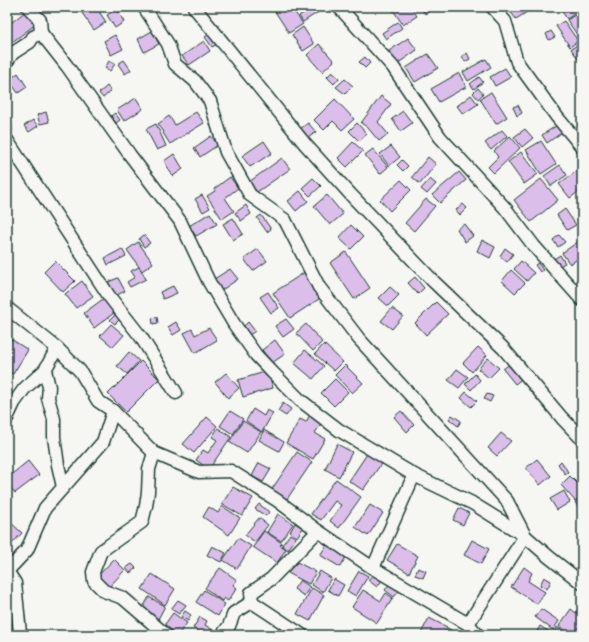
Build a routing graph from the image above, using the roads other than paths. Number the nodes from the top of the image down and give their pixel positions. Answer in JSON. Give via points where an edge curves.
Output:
{"nodes":[{"id":1,"x":28,"y":7,"type":"edge"},
{"id":2,"x":144,"y":7,"type":"edge"},
{"id":3,"x":194,"y":7,"type":"edge"},
{"id":4,"x":339,"y":7,"type":"edge"},
{"id":5,"x":492,"y":7,"type":"edge"},
{"id":6,"x":41,"y":33,"type":"junction"},
{"id":7,"x":7,"y":62,"type":"edge"},
{"id":8,"x":7,"y":140,"type":"edge"},
{"id":9,"x":582,"y":147,"type":"edge"},
{"id":10,"x":582,"y":300,"type":"edge"},
{"id":11,"x":7,"y":308,"type":"edge"},
{"id":12,"x":57,"y":348,"type":"junction"},
{"id":13,"x":45,"y":370,"type":"junction"},
{"id":14,"x":176,"y":393,"type":"dead end"},
{"id":15,"x":113,"y":411,"type":"junction"},
{"id":16,"x":7,"y":418,"type":"edge"},
{"id":17,"x":582,"y":439,"type":"edge"},
{"id":18,"x":154,"y":453,"type":"junction"},
{"id":19,"x":414,"y":475,"type":"junction"},
{"id":20,"x":63,"y":487,"type":"junction"},
{"id":21,"x":318,"y":531,"type":"junction"},
{"id":22,"x":524,"y":536,"type":"junction"},
{"id":23,"x":373,"y":568,"type":"junction"},
{"id":24,"x":7,"y":570,"type":"edge"},
{"id":25,"x":582,"y":583,"type":"edge"},
{"id":26,"x":252,"y":602,"type":"junction"},
{"id":27,"x":468,"y":624,"type":"junction"},
{"id":28,"x":19,"y":635,"type":"edge"},
{"id":29,"x":166,"y":635,"type":"edge"},
{"id":30,"x":222,"y":635,"type":"edge"},
{"id":31,"x":302,"y":635,"type":"edge"},
{"id":32,"x":478,"y":635,"type":"edge"}],
"edges":[{"from":1,"to":6,"type":"street","via":[[40,20]]},
{"from":2,"to":22,"type":"street","via":[[168,44],[175,64],[195,81],[210,101],[226,152],[250,195],[285,220],[319,287],[359,339],[507,501]]},
{"from":3,"to":17,"type":"street","via":[[310,150],[434,282],[502,348]]},
{"from":4,"to":10,"type":"street","via":[[393,67],[440,137],[505,208],[544,258]]},
{"from":5,"to":9,"type":"street","via":[[505,21],[516,62]]},
{"from":6,"to":7,"type":"street","via":[[32,36],[30,42],[13,53]]},
{"from":6,"to":19,"type":"street","via":[[180,221],[210,282],[234,324],[256,355],[300,400],[339,430]]},
{"from":8,"to":14,"type":"street","via":[[109,296],[141,337]]},
{"from":11,"to":12,"type":"street"},
{"from":12,"to":13,"type":"street"},
{"from":12,"to":15,"type":"street","via":[[80,372],[98,401]]},
{"from":13,"to":16,"type":"street","via":[[24,389],[14,402]]},
{"from":13,"to":20,"type":"street"},
{"from":15,"to":18,"type":"street"},
{"from":15,"to":20,"type":"street","via":[[103,442]]},
{"from":18,"to":21,"type":"street","via":[[199,472],[231,471]]},
{"from":18,"to":29,"type":"street","via":[[149,469],[148,492],[142,522],[101,551],[93,572],[94,581],[104,591],[123,598]]},
{"from":19,"to":22,"type":"street","via":[[472,503]]},
{"from":19,"to":23,"type":"street"},
{"from":20,"to":24,"type":"street","via":[[45,508],[27,550]]},
{"from":21,"to":23,"type":"street"},
{"from":21,"to":26,"type":"street","via":[[271,578],[251,593]]},
{"from":22,"to":25,"type":"street"},
{"from":22,"to":27,"type":"street"},
{"from":23,"to":27,"type":"street"},
{"from":24,"to":28,"type":"street","via":[[15,583]]},
{"from":26,"to":30,"type":"street","via":[[234,613]]},
{"from":26,"to":31,"type":"street"},
{"from":27,"to":32,"type":"street"}]}
